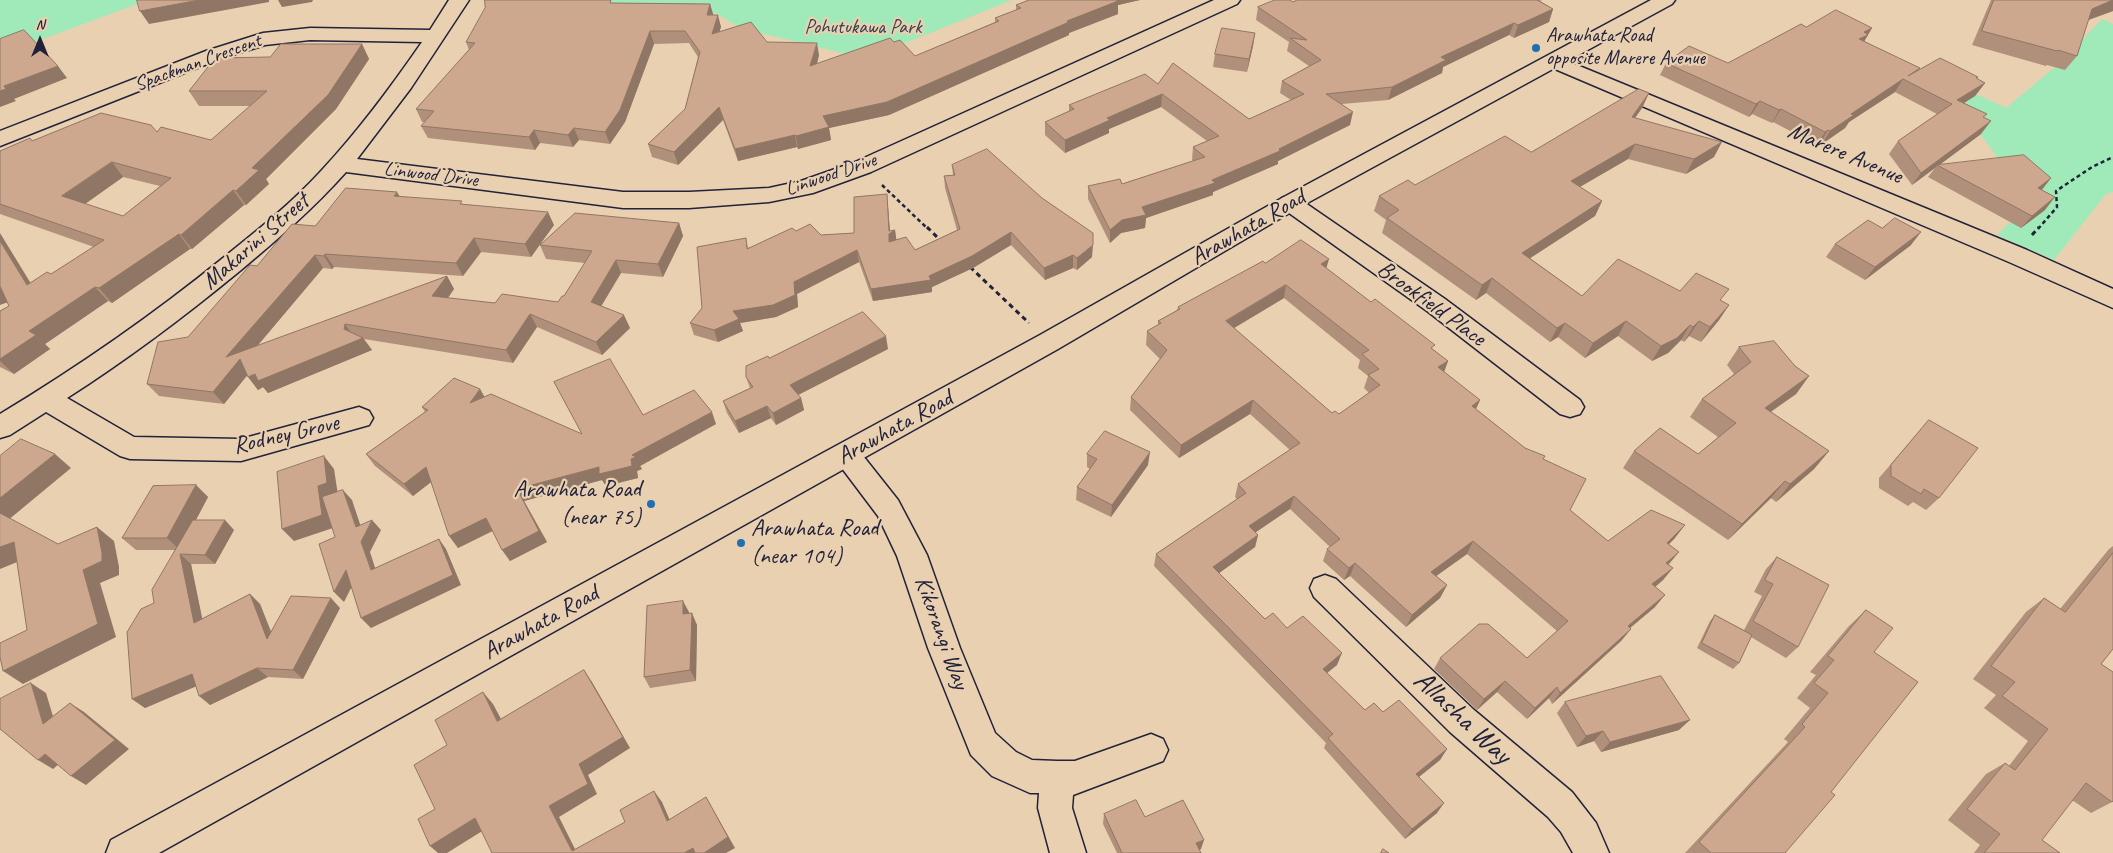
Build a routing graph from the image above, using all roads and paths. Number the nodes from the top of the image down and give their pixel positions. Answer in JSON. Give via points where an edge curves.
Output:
{"nodes":[{"id":1,"x":459,"y":0,"type":"edge"},
{"id":2,"x":1230,"y":0,"type":"edge"},
{"id":3,"x":1665,"y":0,"type":"edge"},
{"id":4,"x":436,"y":36,"type":"junction"},
{"id":5,"x":1554,"y":62,"type":"junction"},
{"id":6,"x":0,"y":140,"type":"edge"},
{"id":7,"x":2113,"y":157,"type":"edge"},
{"id":8,"x":341,"y":164,"type":"junction"},
{"id":9,"x":863,"y":167,"type":"junction"},
{"id":10,"x":1290,"y":204,"type":"junction"},
{"id":11,"x":942,"y":241,"type":"edge"},
{"id":12,"x":2018,"y":256,"type":"junction"},
{"id":13,"x":963,"y":261,"type":"edge"},
{"id":14,"x":2113,"y":299,"type":"edge"},
{"id":15,"x":1050,"y":342,"type":"junction"},
{"id":16,"x":46,"y":399,"type":"junction"},
{"id":17,"x":1570,"y":407,"type":"dead end"},
{"id":18,"x":359,"y":418,"type":"dead end"},
{"id":19,"x":0,"y":427,"type":"edge"},
{"id":20,"x":846,"y":455,"type":"junction"},
{"id":21,"x":1325,"y":588,"type":"dead end"},
{"id":22,"x":1151,"y":750,"type":"dead end"},
{"id":23,"x":1057,"y":778,"type":"junction"},
{"id":24,"x":124,"y":853,"type":"edge"},
{"id":25,"x":1068,"y":853,"type":"edge"},
{"id":26,"x":1591,"y":853,"type":"edge"}],
"edges":[{"from":1,"to":4,"type":"street","name":"Makarini Street"},
{"from":2,"to":9,"type":"street","name":"Linwood Drive"},
{"from":3,"to":5,"type":"street","name":"Arawhata Road"},
{"from":4,"to":6,"type":"street","name":"Spackman Crescent","via":[[310,34],[263,39],[212,55]]},
{"from":4,"to":8,"type":"street","name":"Makarini Street","via":[[386,108]]},
{"from":5,"to":10,"type":"street","name":"Arawhata Road"},
{"from":5,"to":12,"type":"street","name":"Marere Avenue"},
{"from":7,"to":12,"type":"path","via":[[2056,192],[2057,207]]},
{"from":8,"to":9,"type":"street","name":"Linwood Drive","via":[[623,200],[769,195],[805,188]]},
{"from":8,"to":16,"type":"street","name":"Makarini Street","via":[[262,240],[198,292]]},
{"from":9,"to":11,"type":"path"},
{"from":10,"to":15,"type":"street","name":"Arawhata Road"},
{"from":10,"to":17,"type":"street","name":"Brookfield Place","via":[[1436,305]]},
{"from":12,"to":14,"type":"street","name":"Marere Avenue"},
{"from":13,"to":15,"type":"path"},
{"from":15,"to":20,"type":"street","name":"Arawhata Road"},
{"from":16,"to":18,"type":"street","name":"Rodney Grove","via":[[130,448],[241,450]]},
{"from":16,"to":19,"type":"street","name":"Makarini Street"},
{"from":20,"to":23,"type":"street","name":"Kikorangi Way","via":[[888,508],[912,555],[944,648],[983,744],[1004,764],[1030,776]]},
{"from":20,"to":24,"type":"street","name":"Arawhata Road"},
{"from":21,"to":26,"type":"street","name":"Allasha Way","via":[[1481,739],[1564,808],[1578,824]]},
{"from":22,"to":23,"type":"street","name":"Kikorangi Way","via":[[1075,778]]},
{"from":23,"to":25,"type":"street","via":[[1055,808]]}]}
